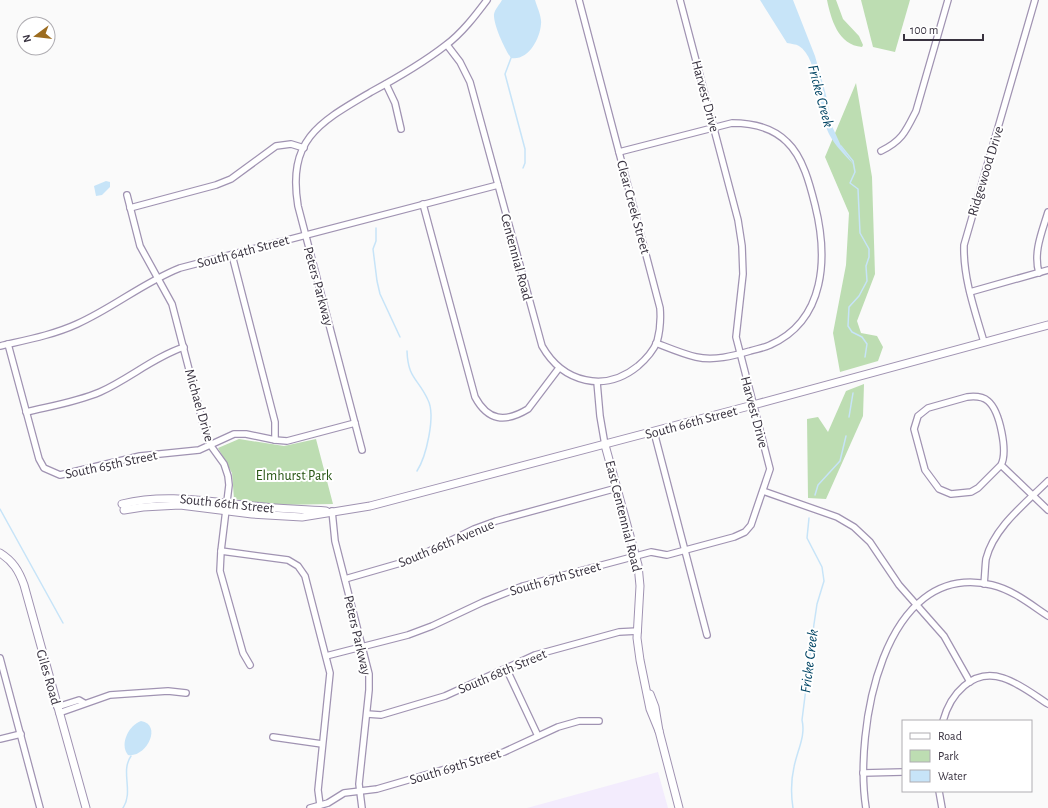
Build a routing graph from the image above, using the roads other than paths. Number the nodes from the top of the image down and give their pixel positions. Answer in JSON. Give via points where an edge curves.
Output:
{"nodes":[{"id":1,"x":487,"y":0,"type":"edge"},
{"id":2,"x":579,"y":0,"type":"edge"},
{"id":3,"x":680,"y":0,"type":"edge"},
{"id":4,"x":948,"y":0,"type":"edge"},
{"id":5,"x":1034,"y":0,"type":"edge"},
{"id":6,"x":447,"y":45,"type":"junction"},
{"id":7,"x":386,"y":84,"type":"junction"},
{"id":8,"x":714,"y":126,"type":"junction"},
{"id":9,"x":402,"y":129,"type":"dead end"},
{"id":10,"x":304,"y":148,"type":"junction"},
{"id":11,"x":881,"y":151,"type":"dead end"},
{"id":12,"x":619,"y":152,"type":"junction"},
{"id":13,"x":498,"y":185,"type":"junction"},
{"id":14,"x":127,"y":195,"type":"dead end"},
{"id":15,"x":424,"y":204,"type":"junction"},
{"id":16,"x":130,"y":208,"type":"junction"},
{"id":17,"x":1048,"y":212,"type":"edge"},
{"id":18,"x":306,"y":235,"type":"junction"},
{"id":19,"x":232,"y":255,"type":"junction"},
{"id":20,"x":1048,"y":270,"type":"edge"},
{"id":21,"x":1039,"y":273,"type":"junction"},
{"id":22,"x":158,"y":278,"type":"junction"},
{"id":23,"x":970,"y":292,"type":"junction"},
{"id":24,"x":1048,"y":325,"type":"edge"},
{"id":25,"x":984,"y":342,"type":"junction"},
{"id":26,"x":656,"y":343,"type":"junction"},
{"id":27,"x":8,"y":344,"type":"junction"},
{"id":28,"x":0,"y":346,"type":"edge"},
{"id":29,"x":184,"y":347,"type":"junction"},
{"id":30,"x":739,"y":354,"type":"junction"},
{"id":31,"x":559,"y":368,"type":"junction"},
{"id":32,"x":597,"y":382,"type":"junction"},
{"id":33,"x":753,"y":405,"type":"junction"},
{"id":34,"x":26,"y":412,"type":"junction"},
{"id":35,"x":355,"y":423,"type":"junction"},
{"id":36,"x":654,"y":432,"type":"junction"},
{"id":37,"x":275,"y":440,"type":"junction"},
{"id":38,"x":605,"y":445,"type":"junction"},
{"id":39,"x":211,"y":446,"type":"junction"},
{"id":40,"x":362,"y":450,"type":"dead end"},
{"id":41,"x":1001,"y":465,"type":"junction"},
{"id":42,"x":1048,"y":481,"type":"edge"},
{"id":43,"x":617,"y":488,"type":"junction"},
{"id":44,"x":763,"y":491,"type":"junction"},
{"id":45,"x":1033,"y":496,"type":"junction"},
{"id":46,"x":123,"y":507,"type":"dead end"},
{"id":47,"x":226,"y":507,"type":"junction"},
{"id":48,"x":1048,"y":510,"type":"edge"},
{"id":49,"x":332,"y":511,"type":"junction"},
{"id":50,"x":685,"y":550,"type":"junction"},
{"id":51,"x":220,"y":551,"type":"junction"},
{"id":52,"x":0,"y":553,"type":"edge"},
{"id":53,"x":635,"y":556,"type":"junction"},
{"id":54,"x":345,"y":579,"type":"junction"},
{"id":55,"x":984,"y":584,"type":"junction"},
{"id":56,"x":916,"y":605,"type":"junction"},
{"id":57,"x":1048,"y":616,"type":"edge"},
{"id":58,"x":638,"y":631,"type":"junction"},
{"id":59,"x":707,"y":635,"type":"dead end"},
{"id":60,"x":362,"y":647,"type":"junction"},
{"id":61,"x":326,"y":656,"type":"junction"},
{"id":62,"x":0,"y":658,"type":"edge"},
{"id":63,"x":250,"y":665,"type":"dead end"},
{"id":64,"x":506,"y":668,"type":"junction"},
{"id":65,"x":970,"y":682,"type":"junction"},
{"id":66,"x":186,"y":693,"type":"dead end"},
{"id":67,"x":1048,"y":704,"type":"edge"},
{"id":68,"x":58,"y":710,"type":"junction"},
{"id":69,"x":367,"y":714,"type":"junction"},
{"id":70,"x":943,"y":720,"type":"edge"},
{"id":71,"x":599,"y":721,"type":"dead end"},
{"id":72,"x":21,"y":734,"type":"junction"},
{"id":73,"x":538,"y":736,"type":"junction"},
{"id":74,"x":273,"y":737,"type":"dead end"},
{"id":75,"x":0,"y":739,"type":"edge"},
{"id":76,"x":322,"y":744,"type":"junction"},
{"id":77,"x":902,"y":772,"type":"edge"},
{"id":78,"x":863,"y":773,"type":"junction"},
{"id":79,"x":359,"y":791,"type":"junction"},
{"id":80,"x":939,"y":792,"type":"edge"},
{"id":81,"x":320,"y":805,"type":"junction"},
{"id":82,"x":40,"y":808,"type":"edge"},
{"id":83,"x":86,"y":808,"type":"edge"},
{"id":84,"x":310,"y":808,"type":"edge"},
{"id":85,"x":362,"y":808,"type":"edge"},
{"id":86,"x":679,"y":808,"type":"edge"},
{"id":87,"x":866,"y":808,"type":"edge"},
{"id":88,"x":942,"y":808,"type":"edge"}],
"edges":[{"from":1,"to":6,"type":"street","name":"Peters Parkway"},
{"from":2,"to":12,"type":"street","name":"Clear Creek Street"},
{"from":3,"to":8,"type":"street","name":"Harvest Drive"},
{"from":4,"to":11,"type":"street","via":[[916,111],[895,144]]},
{"from":5,"to":23,"type":"street","name":"Ridgewood Drive","via":[[964,245],[963,261]]},
{"from":6,"to":7,"type":"street","name":"Peters Parkway"},
{"from":6,"to":13,"type":"street","name":"Centennial Road","via":[[460,62],[470,82]]},
{"from":7,"to":9,"type":"street"},
{"from":7,"to":10,"type":"street","name":"Peters Parkway","via":[[328,118],[317,128]]},
{"from":8,"to":12,"type":"street"},
{"from":8,"to":30,"type":"street","name":"Harvest Drive","via":[[738,220],[742,246],[743,274],[736,337]]},
{"from":8,"to":30,"type":"street","via":[[750,123],[769,129],[787,142],[799,158],[819,222],[823,259],[820,285],[808,312],[792,331],[770,345]]},
{"from":10,"to":16,"type":"street","via":[[291,144],[276,146],[231,179]]},
{"from":10,"to":18,"type":"street","name":"Peters Parkway","via":[[298,160],[295,181],[298,206]]},
{"from":12,"to":26,"type":"street","name":"Clear Creek Street","via":[[660,308],[661,324]]},
{"from":13,"to":15,"type":"street","name":"South 64th Street"},
{"from":13,"to":31,"type":"street","name":"Centennial Road","via":[[539,341]]},
{"from":14,"to":16,"type":"street","name":"Michael Drive"},
{"from":15,"to":18,"type":"street","name":"South 64th Street"},
{"from":15,"to":31,"type":"street","via":[[475,397],[483,409],[499,418],[521,413],[528,409]]},
{"from":16,"to":22,"type":"street","name":"Michael Drive","via":[[140,246]]},
{"from":17,"to":21,"type":"street","via":[[1036,259]]},
{"from":18,"to":19,"type":"street","name":"South 64th Street"},
{"from":18,"to":35,"type":"street","name":"Peters Parkway"},
{"from":19,"to":22,"type":"street","name":"South 64th Street","via":[[180,268]]},
{"from":19,"to":37,"type":"street","via":[[275,422]]},
{"from":20,"to":21,"type":"street"},
{"from":21,"to":23,"type":"street"},
{"from":22,"to":27,"type":"street","name":"South 64th Street","via":[[78,323],[55,332]]},
{"from":22,"to":29,"type":"street","name":"Michael Drive","via":[[172,304]]},
{"from":23,"to":25,"type":"street","name":"Ridgewood Drive"},
{"from":24,"to":25,"type":"street","name":"South 66th Street"},
{"from":25,"to":33,"type":"street","name":"South 66th Street"},
{"from":26,"to":30,"type":"street","via":[[697,358]]},
{"from":26,"to":32,"type":"street","name":"Clear Creek Street","via":[[641,364],[629,373]]},
{"from":27,"to":28,"type":"street","name":"South 64th Street"},
{"from":27,"to":34,"type":"street"},
{"from":29,"to":34,"type":"street","via":[[101,392]]},
{"from":29,"to":39,"type":"street","name":"Michael Drive"},
{"from":30,"to":33,"type":"street","name":"Harvest Drive"},
{"from":31,"to":32,"type":"street","name":"Centennial Road","via":[[577,378]]},
{"from":32,"to":38,"type":"street"},
{"from":33,"to":36,"type":"street","name":"South 66th Street"},
{"from":33,"to":44,"type":"street","name":"Harvest Drive","via":[[770,469]]},
{"from":34,"to":39,"type":"street","name":"South 65th Street","via":[[39,459],[44,468],[53,474],[68,474],[140,456],[200,450]]},
{"from":35,"to":37,"type":"street","name":"South 65th Street","via":[[292,440]]},
{"from":35,"to":40,"type":"street","name":"Peters Parkway"},
{"from":36,"to":38,"type":"street","name":"South 66th Street"},
{"from":36,"to":50,"type":"street"},
{"from":37,"to":39,"type":"street","name":"South 65th Street","via":[[241,434],[228,437]]},
{"from":38,"to":43,"type":"street","name":"East Centennial Road"},
{"from":38,"to":49,"type":"street","name":"South 66th Street","via":[[408,497]]},
{"from":39,"to":47,"type":"street","name":"Michael Drive","via":[[224,464],[228,476]]},
{"from":41,"to":41,"type":"street","via":[[1005,450],[997,413],[988,400],[974,396],[934,406],[922,412],[916,421],[915,436],[925,470],[934,484],[946,493],[971,492],[983,484]]},
{"from":41,"to":45,"type":"street"},
{"from":42,"to":45,"type":"street"},
{"from":43,"to":53,"type":"street","name":"East Centennial Road"},
{"from":43,"to":54,"type":"street","name":"South 66th Avenue","via":[[496,520],[411,560]]},
{"from":44,"to":50,"type":"street","name":"South 67th Street","via":[[751,525],[745,532]]},
{"from":44,"to":56,"type":"street","via":[[837,517],[854,527],[870,542],[899,586]]},
{"from":45,"to":48,"type":"street"},
{"from":45,"to":55,"type":"street","via":[[1002,527],[994,539],[986,558]]},
{"from":46,"to":47,"type":"street","name":"South 66th Street","via":[[148,499],[169,497]]},
{"from":47,"to":49,"type":"street","name":"South 66th Street"},
{"from":47,"to":51,"type":"street","name":"Michael Drive"},
{"from":49,"to":54,"type":"street","name":"Peters Parkway","via":[[335,541]]},
{"from":50,"to":53,"type":"street","name":"South 67th Street","via":[[667,555],[651,552]]},
{"from":50,"to":59,"type":"street"},
{"from":51,"to":61,"type":"street","via":[[284,559],[298,566],[305,576]]},
{"from":51,"to":63,"type":"street","name":"Michael Drive","via":[[222,582]]},
{"from":52,"to":68,"type":"street","name":"Giles Road","via":[[15,566],[24,585]]},
{"from":53,"to":58,"type":"street","name":"East Centennial Road","via":[[640,586]]},
{"from":53,"to":60,"type":"street","name":"South 67th Street","via":[[523,586],[432,626]]},
{"from":54,"to":60,"type":"street","name":"Peters Parkway"},
{"from":55,"to":56,"type":"street","via":[[948,587]]},
{"from":55,"to":57,"type":"street","via":[[1007,590]]},
{"from":56,"to":65,"type":"street","via":[[944,636]]},
{"from":56,"to":78,"type":"street","via":[[908,613],[882,661],[871,697],[864,738]]},
{"from":58,"to":64,"type":"street","name":"South 68th Street","via":[[619,632],[534,655]]},
{"from":58,"to":86,"type":"street","name":"East Centennial Road","via":[[640,660],[650,709],[659,731]]},
{"from":60,"to":61,"type":"street","name":"South 67th Street"},
{"from":60,"to":69,"type":"street","name":"Peters Parkway","via":[[369,674]]},
{"from":61,"to":76,"type":"street","via":[[330,673]]},
{"from":62,"to":72,"type":"street"},
{"from":64,"to":69,"type":"street","name":"South 68th Street","via":[[445,696],[381,715]]},
{"from":64,"to":73,"type":"street"},
{"from":65,"to":67,"type":"street","via":[[988,677],[1002,677]]},
{"from":65,"to":70,"type":"street","via":[[952,698]]},
{"from":66,"to":68,"type":"street","via":[[168,691],[110,695],[84,703],[82,706]]},
{"from":68,"to":83,"type":"street","name":"Giles Road"},
{"from":69,"to":79,"type":"street","name":"Peters Parkway"},
{"from":71,"to":73,"type":"street","name":"South 69th Street","via":[[578,721]]},
{"from":72,"to":75,"type":"street"},
{"from":72,"to":82,"type":"street"},
{"from":73,"to":79,"type":"street","name":"South 69th Street","via":[[504,752],[377,789]]},
{"from":74,"to":76,"type":"street"},
{"from":76,"to":81,"type":"street","via":[[318,790]]},
{"from":77,"to":78,"type":"street"},
{"from":78,"to":87,"type":"street"},
{"from":79,"to":81,"type":"street","name":"South 69th Street","via":[[342,794]]},
{"from":79,"to":85,"type":"street","name":"Peters Parkway"},
{"from":80,"to":88,"type":"street"},
{"from":81,"to":84,"type":"street","name":"South 69th Street"}]}
